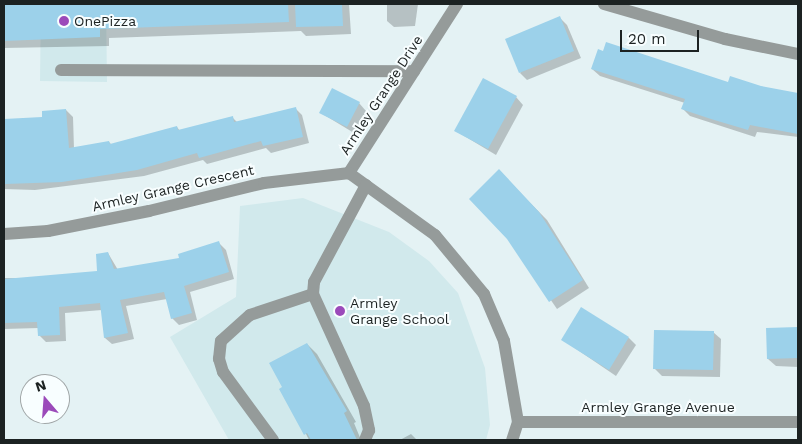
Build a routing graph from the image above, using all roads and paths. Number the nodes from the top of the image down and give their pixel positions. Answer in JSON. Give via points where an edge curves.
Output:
{"nodes":[{"id":1,"x":457,"y":4,"type":"edge"},
{"id":2,"x":604,"y":4,"type":"edge"},
{"id":3,"x":798,"y":54,"type":"edge"},
{"id":4,"x":62,"y":70,"type":"dead end"},
{"id":5,"x":414,"y":71,"type":"junction"},
{"id":6,"x":349,"y":173,"type":"junction"},
{"id":7,"x":366,"y":185,"type":"junction"},
{"id":8,"x":4,"y":234,"type":"edge"},
{"id":9,"x":313,"y":294,"type":"junction"},
{"id":10,"x":518,"y":422,"type":"junction"},
{"id":11,"x":798,"y":422,"type":"edge"},
{"id":12,"x":273,"y":440,"type":"edge"},
{"id":13,"x":366,"y":440,"type":"edge"},
{"id":14,"x":512,"y":440,"type":"edge"}],
"edges":[{"from":1,"to":5,"type":"street","name":"Armley Grange Drive"},
{"from":2,"to":3,"type":"street","via":[[725,39]]},
{"from":4,"to":5,"type":"street"},
{"from":5,"to":6,"type":"street","name":"Armley Grange Drive"},
{"from":6,"to":7,"type":"street","name":"Armley Grange Drive"},
{"from":6,"to":8,"type":"street","name":"Armley Grange Crescent","via":[[264,183],[112,218]]},
{"from":7,"to":9,"type":"street","via":[[314,282]]},
{"from":7,"to":10,"type":"street","name":"Armley Grange Drive","via":[[435,235],[484,294],[504,341]]},
{"from":9,"to":12,"type":"street","via":[[250,315],[221,341],[219,359],[223,372]]},
{"from":9,"to":13,"type":"street","via":[[364,406],[369,430]]},
{"from":10,"to":11,"type":"street","name":"Armley Grange Avenue"},
{"from":10,"to":14,"type":"street","name":"Armley Grange Drive"}]}
